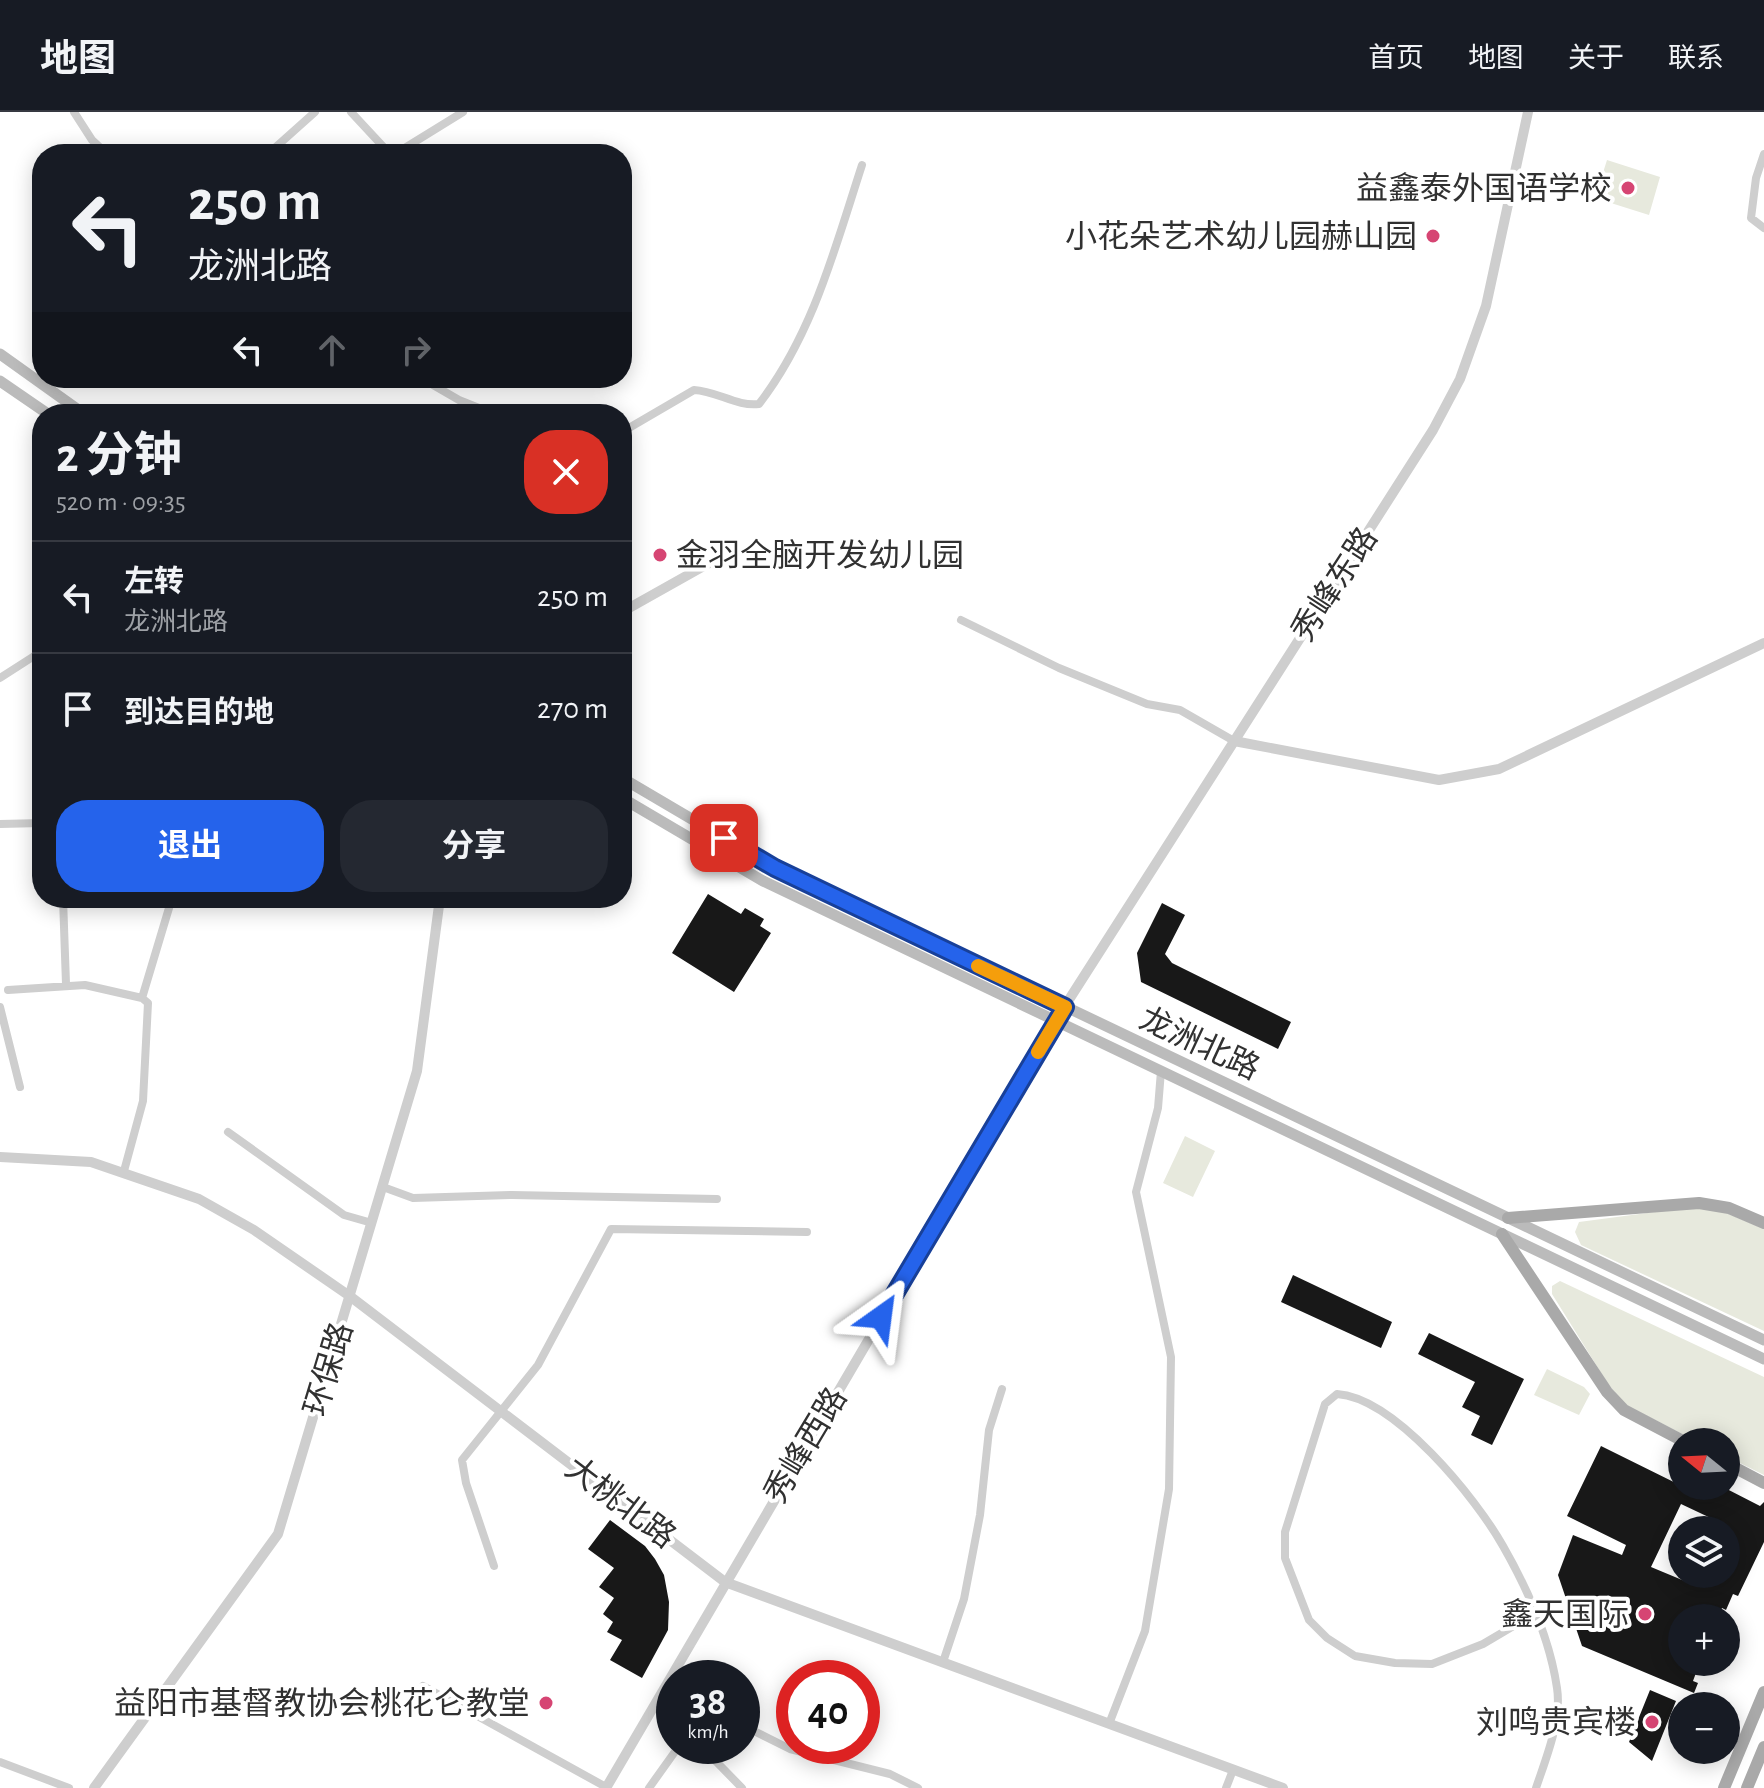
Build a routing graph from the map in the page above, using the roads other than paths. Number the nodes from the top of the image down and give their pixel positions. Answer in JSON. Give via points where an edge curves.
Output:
{"nodes":[{"id":1,"x":74,"y":112,"type":"edge"},
{"id":2,"x":315,"y":112,"type":"edge"},
{"id":3,"x":351,"y":112,"type":"edge"},
{"id":4,"x":463,"y":112,"type":"edge"},
{"id":5,"x":1528,"y":112,"type":"edge"},
{"id":6,"x":96,"y":144,"type":"edge"},
{"id":7,"x":279,"y":144,"type":"edge"},
{"id":8,"x":382,"y":144,"type":"edge"},
{"id":9,"x":409,"y":144,"type":"edge"},
{"id":10,"x":1764,"y":154,"type":"edge"},
{"id":11,"x":862,"y":165,"type":"dead end"},
{"id":12,"x":1764,"y":228,"type":"edge"},
{"id":13,"x":0,"y":354,"type":"edge"},
{"id":14,"x":32,"y":377,"type":"edge"},
{"id":15,"x":0,"y":381,"type":"edge"},
{"id":16,"x":48,"y":388,"type":"edge"},
{"id":17,"x":438,"y":388,"type":"edge"},
{"id":18,"x":33,"y":404,"type":"edge"},
{"id":19,"x":70,"y":404,"type":"edge"},
{"id":20,"x":469,"y":404,"type":"edge"},
{"id":21,"x":632,"y":426,"type":"edge"},
{"id":22,"x":711,"y":562,"type":"dead end"},
{"id":23,"x":632,"y":606,"type":"edge"},
{"id":24,"x":961,"y":620,"type":"dead end"},
{"id":25,"x":1764,"y":643,"type":"edge"},
{"id":26,"x":32,"y":657,"type":"edge"},
{"id":27,"x":0,"y":678,"type":"edge"},
{"id":28,"x":1234,"y":741,"type":"junction"},
{"id":29,"x":632,"y":784,"type":"edge"},
{"id":30,"x":632,"y":804,"type":"edge"},
{"id":31,"x":32,"y":823,"type":"edge"},
{"id":32,"x":0,"y":824,"type":"edge"},
{"id":33,"x":63,"y":908,"type":"edge"},
{"id":34,"x":169,"y":908,"type":"edge"},
{"id":35,"x":439,"y":908,"type":"edge"},
{"id":36,"x":66,"y":984,"type":"junction"},
{"id":37,"x":8,"y":990,"type":"dead end"},
{"id":38,"x":142,"y":998,"type":"junction"},
{"id":39,"x":0,"y":1007,"type":"edge"},
{"id":40,"x":1065,"y":1007,"type":"junction"},
{"id":41,"x":1056,"y":1020,"type":"junction"},
{"id":42,"x":1161,"y":1071,"type":"junction"},
{"id":43,"x":20,"y":1087,"type":"dead end"},
{"id":44,"x":228,"y":1132,"type":"dead end"},
{"id":45,"x":0,"y":1157,"type":"edge"},
{"id":46,"x":124,"y":1171,"type":"junction"},
{"id":47,"x":383,"y":1187,"type":"junction"},
{"id":48,"x":717,"y":1199,"type":"dead end"},
{"id":49,"x":1508,"y":1218,"type":"junction"},
{"id":50,"x":372,"y":1223,"type":"junction"},
{"id":51,"x":1764,"y":1223,"type":"edge"},
{"id":52,"x":807,"y":1232,"type":"dead end"},
{"id":53,"x":1502,"y":1234,"type":"junction"},
{"id":54,"x":351,"y":1297,"type":"junction"},
{"id":55,"x":1764,"y":1340,"type":"edge"},
{"id":56,"x":1764,"y":1359,"type":"edge"},
{"id":57,"x":1002,"y":1389,"type":"dead end"},
{"id":58,"x":501,"y":1412,"type":"junction"},
{"id":59,"x":1668,"y":1433,"type":"edge"},
{"id":60,"x":1740,"y":1470,"type":"edge"},
{"id":61,"x":1764,"y":1483,"type":"edge"},
{"id":62,"x":494,"y":1566,"type":"dead end"},
{"id":63,"x":725,"y":1582,"type":"junction"},
{"id":64,"x":1534,"y":1614,"type":"junction"},
{"id":65,"x":683,"y":1660,"type":"edge"},
{"id":66,"x":943,"y":1662,"type":"junction"},
{"id":67,"x":423,"y":1686,"type":"dead end"},
{"id":68,"x":1764,"y":1692,"type":"edge"},
{"id":69,"x":656,"y":1707,"type":"edge"},
{"id":70,"x":1109,"y":1724,"type":"junction"},
{"id":71,"x":760,"y":1734,"type":"edge"},
{"id":72,"x":1764,"y":1747,"type":"edge"},
{"id":73,"x":0,"y":1762,"type":"edge"},
{"id":74,"x":666,"y":1764,"type":"edge"},
{"id":75,"x":719,"y":1764,"type":"edge"},
{"id":76,"x":1233,"y":1770,"type":"junction"},
{"id":77,"x":606,"y":1787,"type":"edge"},
{"id":78,"x":69,"y":1788,"type":"edge"},
{"id":79,"x":94,"y":1788,"type":"edge"},
{"id":80,"x":649,"y":1788,"type":"edge"},
{"id":81,"x":742,"y":1788,"type":"edge"},
{"id":82,"x":918,"y":1788,"type":"edge"},
{"id":83,"x":1226,"y":1788,"type":"edge"},
{"id":84,"x":1283,"y":1788,"type":"edge"},
{"id":85,"x":1536,"y":1788,"type":"edge"},
{"id":86,"x":1724,"y":1788,"type":"edge"},
{"id":87,"x":1747,"y":1788,"type":"edge"}],
"edges":[{"from":1,"to":6,"type":"street"},
{"from":2,"to":7,"type":"street"},
{"from":3,"to":8,"type":"street"},
{"from":4,"to":9,"type":"street"},
{"from":5,"to":28,"type":"street","name":"秀峰东路","via":[[1486,306],[1460,379],[1433,430]]},
{"from":10,"to":12,"type":"street","via":[[1751,218]]},
{"from":11,"to":21,"type":"street","via":[[820,296],[759,404],[694,390]]},
{"from":13,"to":14,"type":"main road"},
{"from":15,"to":18,"type":"main road"},
{"from":16,"to":19,"type":"main road"},
{"from":17,"to":20,"type":"street"},
{"from":22,"to":23,"type":"street"},
{"from":24,"to":28,"type":"street","via":[[1088,680],[1147,704],[1180,710]]},
{"from":25,"to":28,"type":"street","via":[[1484,772],[1439,780]]},
{"from":26,"to":27,"type":"street"},
{"from":28,"to":40,"type":"street","name":"秀峰东路"},
{"from":29,"to":40,"type":"main road","name":"龙洲北路","via":[[775,868]]},
{"from":30,"to":41,"type":"main road","name":"龙洲北路","via":[[763,881]]},
{"from":31,"to":32,"type":"street"},
{"from":33,"to":36,"type":"street"},
{"from":34,"to":38,"type":"street"},
{"from":35,"to":47,"type":"street","name":"环保路","via":[[417,1071]]},
{"from":36,"to":37,"type":"street"},
{"from":36,"to":38,"type":"street"},
{"from":38,"to":46,"type":"street","via":[[148,1003],[143,1101]]},
{"from":39,"to":43,"type":"street"},
{"from":40,"to":41,"type":"street","name":"秀峰东路"},
{"from":40,"to":49,"type":"main road","name":"龙洲北路"},
{"from":41,"to":42,"type":"main road","name":"龙洲北路"},
{"from":41,"to":63,"type":"street","name":"秀峰西路"},
{"from":42,"to":53,"type":"main road","name":"龙洲北路"},
{"from":42,"to":70,"type":"street","via":[[1158,1108],[1136,1192],[1171,1357],[1169,1489],[1145,1631]]},
{"from":44,"to":50,"type":"street","via":[[344,1215]]},
{"from":45,"to":46,"type":"street","name":"大桃北路","via":[[91,1162]]},
{"from":46,"to":54,"type":"street","name":"大桃北路","via":[[199,1199]]},
{"from":47,"to":48,"type":"street","via":[[413,1198]]},
{"from":47,"to":50,"type":"street","name":"环保路"},
{"from":49,"to":51,"type":"main road","via":[[1699,1203],[1729,1208]]},
{"from":49,"to":55,"type":"main road","name":"龙洲北路"},
{"from":50,"to":54,"type":"street","name":"环保路"},
{"from":52,"to":58,"type":"street","via":[[611,1229],[538,1365]]},
{"from":53,"to":56,"type":"main road","name":"龙洲北路"},
{"from":53,"to":59,"type":"main road","via":[[1607,1392],[1624,1410]]},
{"from":54,"to":58,"type":"street","name":"大桃北路"},
{"from":54,"to":79,"type":"street","name":"环保路","via":[[278,1534]]},
{"from":57,"to":66,"type":"street","via":[[989,1430],[964,1599]]},
{"from":58,"to":62,"type":"street","via":[[462,1460]]},
{"from":58,"to":63,"type":"street","name":"大桃北路"},
{"from":60,"to":61,"type":"main road"},
{"from":63,"to":65,"type":"street","name":"秀峰西路"},
{"from":63,"to":66,"type":"street","name":"大桃北路"},
{"from":64,"to":64,"type":"street","via":[[1503,1546],[1452,1474],[1407,1430],[1375,1408],[1351,1395],[1337,1394],[1325,1404],[1285,1532],[1285,1558],[1309,1620],[1355,1656],[1432,1664],[1483,1644]]},
{"from":64,"to":85,"type":"street","via":[[1558,1691],[1551,1746]]},
{"from":66,"to":70,"type":"street","name":"大桃北路"},
{"from":67,"to":77,"type":"street"},
{"from":68,"to":86,"type":"main road"},
{"from":69,"to":77,"type":"street","name":"秀峰西路"},
{"from":70,"to":76,"type":"street","name":"大桃北路"},
{"from":71,"to":82,"type":"street","via":[[790,1749],[890,1774]]},
{"from":72,"to":87,"type":"main road"},
{"from":73,"to":78,"type":"street"},
{"from":74,"to":80,"type":"street"},
{"from":75,"to":81,"type":"street"},
{"from":76,"to":83,"type":"street"},
{"from":76,"to":84,"type":"street","name":"大桃北路"}]}
